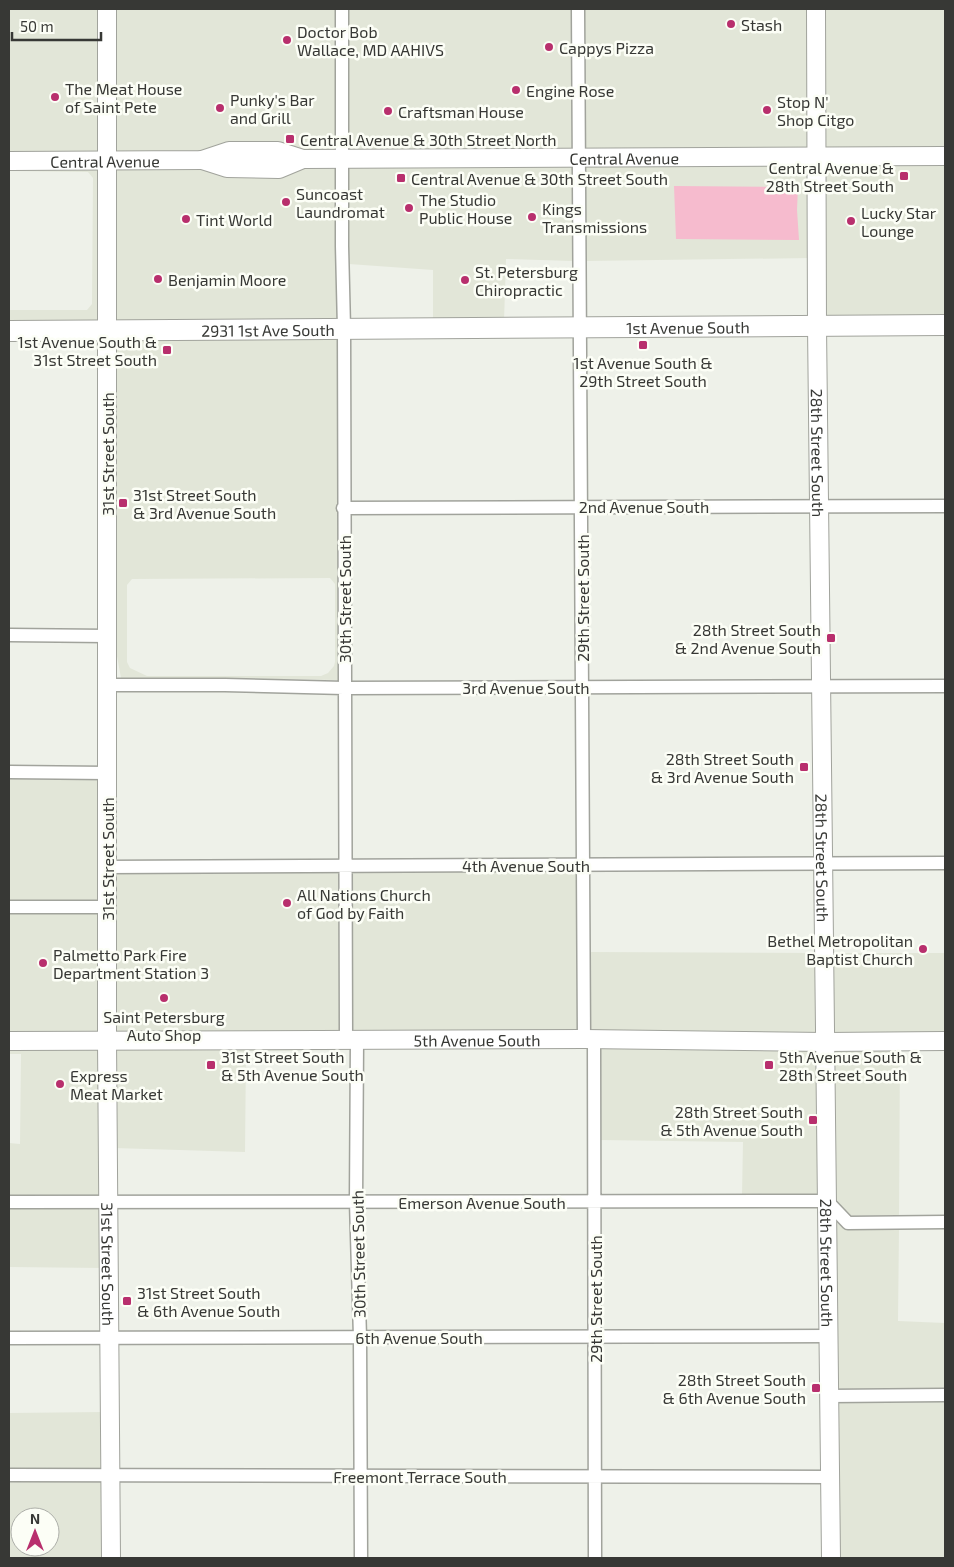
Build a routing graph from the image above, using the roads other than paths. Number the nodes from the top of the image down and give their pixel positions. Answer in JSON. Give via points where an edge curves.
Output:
{"nodes":[{"id":1,"x":107,"y":9,"type":"edge"},
{"id":2,"x":342,"y":9,"type":"edge"},
{"id":3,"x":578,"y":9,"type":"edge"},
{"id":4,"x":816,"y":9,"type":"edge"},
{"id":5,"x":816,"y":156,"type":"junction"},
{"id":6,"x":945,"y":156,"type":"edge"},
{"id":7,"x":578,"y":158,"type":"junction"},
{"id":8,"x":343,"y":159,"type":"junction"},
{"id":9,"x":107,"y":160,"type":"junction"},
{"id":10,"x":9,"y":162,"type":"edge"},
{"id":11,"x":945,"y":325,"type":"edge"},
{"id":12,"x":817,"y":326,"type":"junction"},
{"id":13,"x":580,"y":327,"type":"junction"},
{"id":14,"x":344,"y":328,"type":"junction"},
{"id":15,"x":429,"y":328,"type":"joint"},
{"id":16,"x":106,"y":330,"type":"junction"},
{"id":17,"x":9,"y":331,"type":"edge"},
{"id":18,"x":820,"y":505,"type":"junction"},
{"id":19,"x":581,"y":506,"type":"junction"},
{"id":20,"x":945,"y":506,"type":"edge"},
{"id":21,"x":343,"y":508,"type":"junction"},
{"id":22,"x":9,"y":635,"type":"edge"},
{"id":23,"x":107,"y":636,"type":"junction"},
{"id":24,"x":107,"y":685,"type":"junction"},
{"id":25,"x":582,"y":686,"type":"junction"},
{"id":26,"x":945,"y":686,"type":"edge"},
{"id":27,"x":822,"y":687,"type":"junction"},
{"id":28,"x":344,"y":688,"type":"junction"},
{"id":29,"x":9,"y":772,"type":"edge"},
{"id":30,"x":107,"y":772,"type":"junction"},
{"id":31,"x":824,"y":863,"type":"junction"},
{"id":32,"x":945,"y":863,"type":"edge"},
{"id":33,"x":583,"y":864,"type":"junction"},
{"id":34,"x":346,"y":866,"type":"junction"},
{"id":35,"x":107,"y":867,"type":"junction"},
{"id":36,"x":9,"y":907,"type":"edge"},
{"id":37,"x":107,"y":907,"type":"junction"},
{"id":38,"x":589,"y":1039,"type":"junction"},
{"id":39,"x":351,"y":1040,"type":"junction"},
{"id":40,"x":9,"y":1041,"type":"edge"},
{"id":41,"x":107,"y":1041,"type":"junction"},
{"id":42,"x":945,"y":1041,"type":"edge"},
{"id":43,"x":825,"y":1042,"type":"junction"},
{"id":44,"x":9,"y":1202,"type":"edge"},
{"id":45,"x":108,"y":1202,"type":"junction"},
{"id":46,"x":356,"y":1202,"type":"junction"},
{"id":47,"x":594,"y":1202,"type":"junction"},
{"id":48,"x":827,"y":1202,"type":"junction"},
{"id":49,"x":945,"y":1222,"type":"edge"},
{"id":50,"x":595,"y":1336,"type":"junction"},
{"id":51,"x":829,"y":1336,"type":"junction"},
{"id":52,"x":360,"y":1337,"type":"junction"},
{"id":53,"x":9,"y":1338,"type":"edge"},
{"id":54,"x":110,"y":1338,"type":"junction"},
{"id":55,"x":945,"y":1395,"type":"edge"},
{"id":56,"x":830,"y":1396,"type":"junction"},
{"id":57,"x":9,"y":1475,"type":"edge"},
{"id":58,"x":111,"y":1476,"type":"junction"},
{"id":59,"x":360,"y":1476,"type":"junction"},
{"id":60,"x":595,"y":1477,"type":"junction"},
{"id":61,"x":830,"y":1477,"type":"junction"},
{"id":62,"x":112,"y":1558,"type":"edge"},
{"id":63,"x":361,"y":1558,"type":"edge"},
{"id":64,"x":595,"y":1558,"type":"edge"},
{"id":65,"x":831,"y":1558,"type":"edge"}],
"edges":[{"from":1,"to":9,"type":"street","name":"31st Street South"},
{"from":2,"to":8,"type":"street","name":"30th Street South"},
{"from":3,"to":7,"type":"street","name":"29th Street South"},
{"from":4,"to":5,"type":"street","name":"28th Street South"},
{"from":5,"to":6,"type":"street","name":"Central Avenue"},
{"from":5,"to":7,"type":"street","name":"Central Avenue"},
{"from":5,"to":12,"type":"street","name":"28th Street South"},
{"from":7,"to":8,"type":"street","name":"Central Avenue"},
{"from":7,"to":13,"type":"street","name":"29th Street South"},
{"from":8,"to":9,"type":"street","name":"Central Avenue","via":[[303,159],[278,151],[229,151],[202,160]]},
{"from":8,"to":14,"type":"street","name":"30th Street South"},
{"from":9,"to":10,"type":"street","name":"Central Avenue"},
{"from":9,"to":16,"type":"street","name":"31st Street South"},
{"from":11,"to":12,"type":"main road","name":"1st Avenue South"},
{"from":12,"to":13,"type":"main road","name":"1st Avenue South"},
{"from":12,"to":18,"type":"street","name":"28th Street South"},
{"from":13,"to":15,"type":"main road","name":"1st Avenue South"},
{"from":13,"to":19,"type":"street","name":"29th Street South"},
{"from":14,"to":15,"type":"main road","name":"2931 1st Ave South"},
{"from":14,"to":16,"type":"main road","name":"2931 1st Ave South"},
{"from":14,"to":21,"type":"street","name":"30th Street South"},
{"from":16,"to":17,"type":"main road"},
{"from":16,"to":23,"type":"street","name":"31st Street South"},
{"from":18,"to":19,"type":"street","name":"2nd Avenue South"},
{"from":18,"to":20,"type":"street","name":"2nd Avenue South"},
{"from":18,"to":27,"type":"street","name":"28th Street South"},
{"from":19,"to":21,"type":"street","name":"2nd Avenue South"},
{"from":19,"to":25,"type":"street","name":"29th Street South"},
{"from":21,"to":28,"type":"street","name":"30th Street South"},
{"from":22,"to":23,"type":"street"},
{"from":23,"to":24,"type":"street","name":"31st Street South"},
{"from":24,"to":28,"type":"street","name":"3rd Avenue South"},
{"from":24,"to":30,"type":"street","name":"31st Street South"},
{"from":25,"to":27,"type":"street","name":"3rd Avenue South"},
{"from":25,"to":28,"type":"street","name":"3rd Avenue South"},
{"from":25,"to":33,"type":"street","name":"29th Street South"},
{"from":26,"to":27,"type":"street","name":"3rd Avenue South"},
{"from":27,"to":31,"type":"street","name":"28th Street South"},
{"from":28,"to":34,"type":"street","name":"30th Street South"},
{"from":29,"to":30,"type":"street"},
{"from":30,"to":35,"type":"street","name":"31st Street South"},
{"from":31,"to":32,"type":"street","name":"4th Avenue South"},
{"from":31,"to":33,"type":"street","name":"4th Avenue South"},
{"from":31,"to":43,"type":"street","name":"28th Street South"},
{"from":33,"to":34,"type":"street","name":"4th Avenue South"},
{"from":33,"to":38,"type":"street","name":"29th Street South"},
{"from":34,"to":35,"type":"street","name":"4th Avenue South"},
{"from":34,"to":39,"type":"street","name":"30th Street South"},
{"from":35,"to":37,"type":"street","name":"31st Street South"},
{"from":36,"to":37,"type":"street"},
{"from":37,"to":41,"type":"street","name":"31st Street South"},
{"from":38,"to":39,"type":"street","name":"5th Avenue South"},
{"from":38,"to":43,"type":"street","name":"5th Avenue South"},
{"from":38,"to":47,"type":"street","name":"29th Street South"},
{"from":39,"to":41,"type":"street","name":"5th Avenue South"},
{"from":39,"to":46,"type":"street","name":"30th Street South"},
{"from":40,"to":41,"type":"street","name":"5th Avenue South"},
{"from":41,"to":45,"type":"street","name":"31st Street South"},
{"from":42,"to":43,"type":"street","name":"5th Avenue South"},
{"from":43,"to":48,"type":"street","name":"28th Street South"},
{"from":44,"to":45,"type":"street","name":"Emerson Avenue South"},
{"from":45,"to":46,"type":"street","name":"Emerson Avenue South"},
{"from":45,"to":54,"type":"street","name":"31st Street South"},
{"from":46,"to":47,"type":"street","name":"Emerson Avenue South"},
{"from":46,"to":52,"type":"street","name":"30th Street South"},
{"from":47,"to":48,"type":"street","name":"Emerson Avenue South"},
{"from":47,"to":50,"type":"street","name":"29th Street South"},
{"from":48,"to":49,"type":"street","via":[[848,1223]]},
{"from":48,"to":51,"type":"street","name":"28th Street South"},
{"from":50,"to":51,"type":"street","name":"6th Avenue South"},
{"from":50,"to":52,"type":"street","name":"6th Avenue South"},
{"from":50,"to":60,"type":"street","name":"29th Street South"},
{"from":51,"to":56,"type":"street","name":"28th Street South"},
{"from":52,"to":54,"type":"street","name":"6th Avenue South"},
{"from":52,"to":59,"type":"street","name":"30th Street South"},
{"from":53,"to":54,"type":"street","name":"6th Avenue South"},
{"from":54,"to":58,"type":"street","name":"31st Street South"},
{"from":55,"to":56,"type":"street"},
{"from":56,"to":61,"type":"street","name":"28th Street South"},
{"from":57,"to":58,"type":"street","name":"Freemont Terrace South"},
{"from":58,"to":59,"type":"street","name":"Freemont Terrace South"},
{"from":58,"to":62,"type":"street","name":"31st Street South"},
{"from":59,"to":60,"type":"street","name":"Freemont Terrace South"},
{"from":59,"to":63,"type":"street","name":"30th Street South"},
{"from":60,"to":61,"type":"street","name":"Freemont Terrace South"},
{"from":60,"to":64,"type":"street","name":"29th Street South"},
{"from":61,"to":65,"type":"street","name":"28th Street South"}]}
